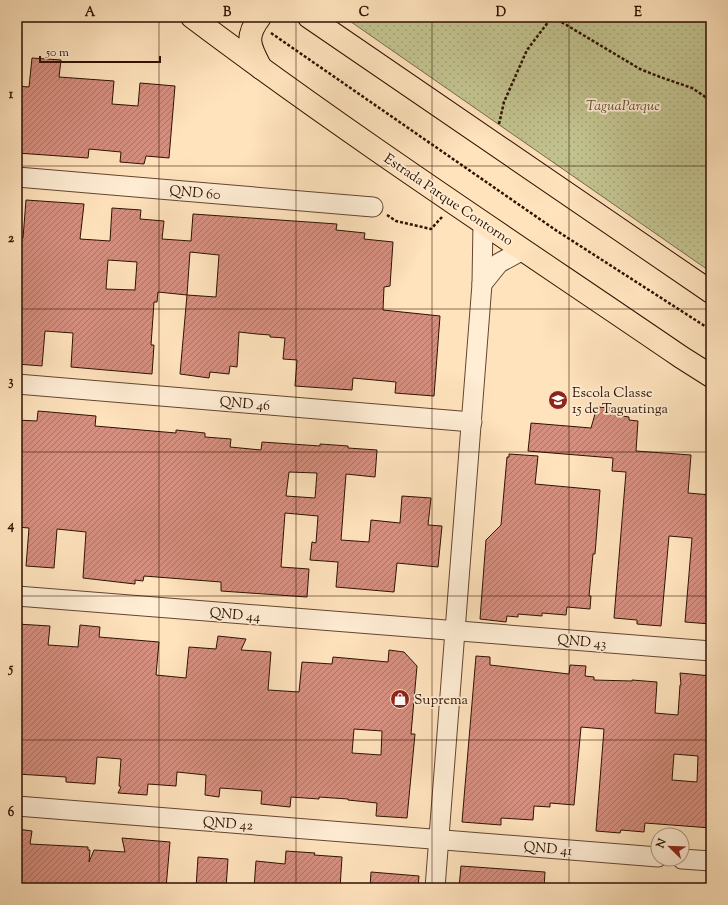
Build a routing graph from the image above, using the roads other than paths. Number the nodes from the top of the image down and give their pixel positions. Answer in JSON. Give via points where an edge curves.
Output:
{"nodes":[{"id":1,"x":192,"y":17,"type":"edge"},
{"id":2,"x":309,"y":17,"type":"edge"},
{"id":3,"x":258,"y":20,"type":"edge"},
{"id":4,"x":262,"y":70,"type":"junction"},
{"id":5,"x":17,"y":177,"type":"edge"},
{"id":6,"x":372,"y":207,"type":"road end"},
{"id":7,"x":483,"y":222,"type":"junction"},
{"id":8,"x":523,"y":250,"type":"junction"},
{"id":9,"x":482,"y":284,"type":"junction"},
{"id":10,"x":711,"y":292,"type":"edge"},
{"id":11,"x":711,"y":355,"type":"edge"},
{"id":12,"x":681,"y":357,"type":"junction"},
{"id":13,"x":711,"y":376,"type":"edge"},
{"id":14,"x":17,"y":384,"type":"edge"},
{"id":15,"x":472,"y":422,"type":"junction"},
{"id":16,"x":17,"y":596,"type":"edge"},
{"id":17,"x":454,"y":631,"type":"junction"},
{"id":18,"x":711,"y":651,"type":"edge"},
{"id":19,"x":17,"y":806,"type":"edge"},
{"id":20,"x":439,"y":839,"type":"junction"},
{"id":21,"x":650,"y":856,"type":"edge"},
{"id":22,"x":690,"y":860,"type":"edge"},
{"id":23,"x":711,"y":861,"type":"edge"},
{"id":24,"x":435,"y":888,"type":"edge"}],
"edges":[{"from":1,"to":4,"type":"highway","name":"Estrada Parque Contorno"},
{"from":2,"to":10,"type":"highway"},
{"from":3,"to":4,"type":"highway","via":[[252,29],[250,41]]},
{"from":4,"to":7,"type":"highway","name":"Estrada Parque Contorno"},
{"from":5,"to":6,"type":"street","name":"QND 60"},
{"from":7,"to":8,"type":"highway","name":"Estrada Parque Contorno"},
{"from":7,"to":9,"type":"street"},
{"from":8,"to":9,"type":"street","via":[[499,263]]},
{"from":8,"to":12,"type":"highway","name":"Estrada Parque Contorno"},
{"from":9,"to":15,"type":"street"},
{"from":11,"to":12,"type":"highway"},
{"from":12,"to":13,"type":"highway","name":"Estrada Parque Contorno"},
{"from":14,"to":15,"type":"street","name":"QND 46"},
{"from":15,"to":17,"type":"street"},
{"from":16,"to":17,"type":"street","name":"QND 44"},
{"from":17,"to":18,"type":"street","name":"QND 43"},
{"from":17,"to":20,"type":"street"},
{"from":19,"to":20,"type":"street","name":"QND 42"},
{"from":20,"to":21,"type":"street","name":"QND 41"},
{"from":20,"to":24,"type":"street"},
{"from":22,"to":23,"type":"street"}]}
